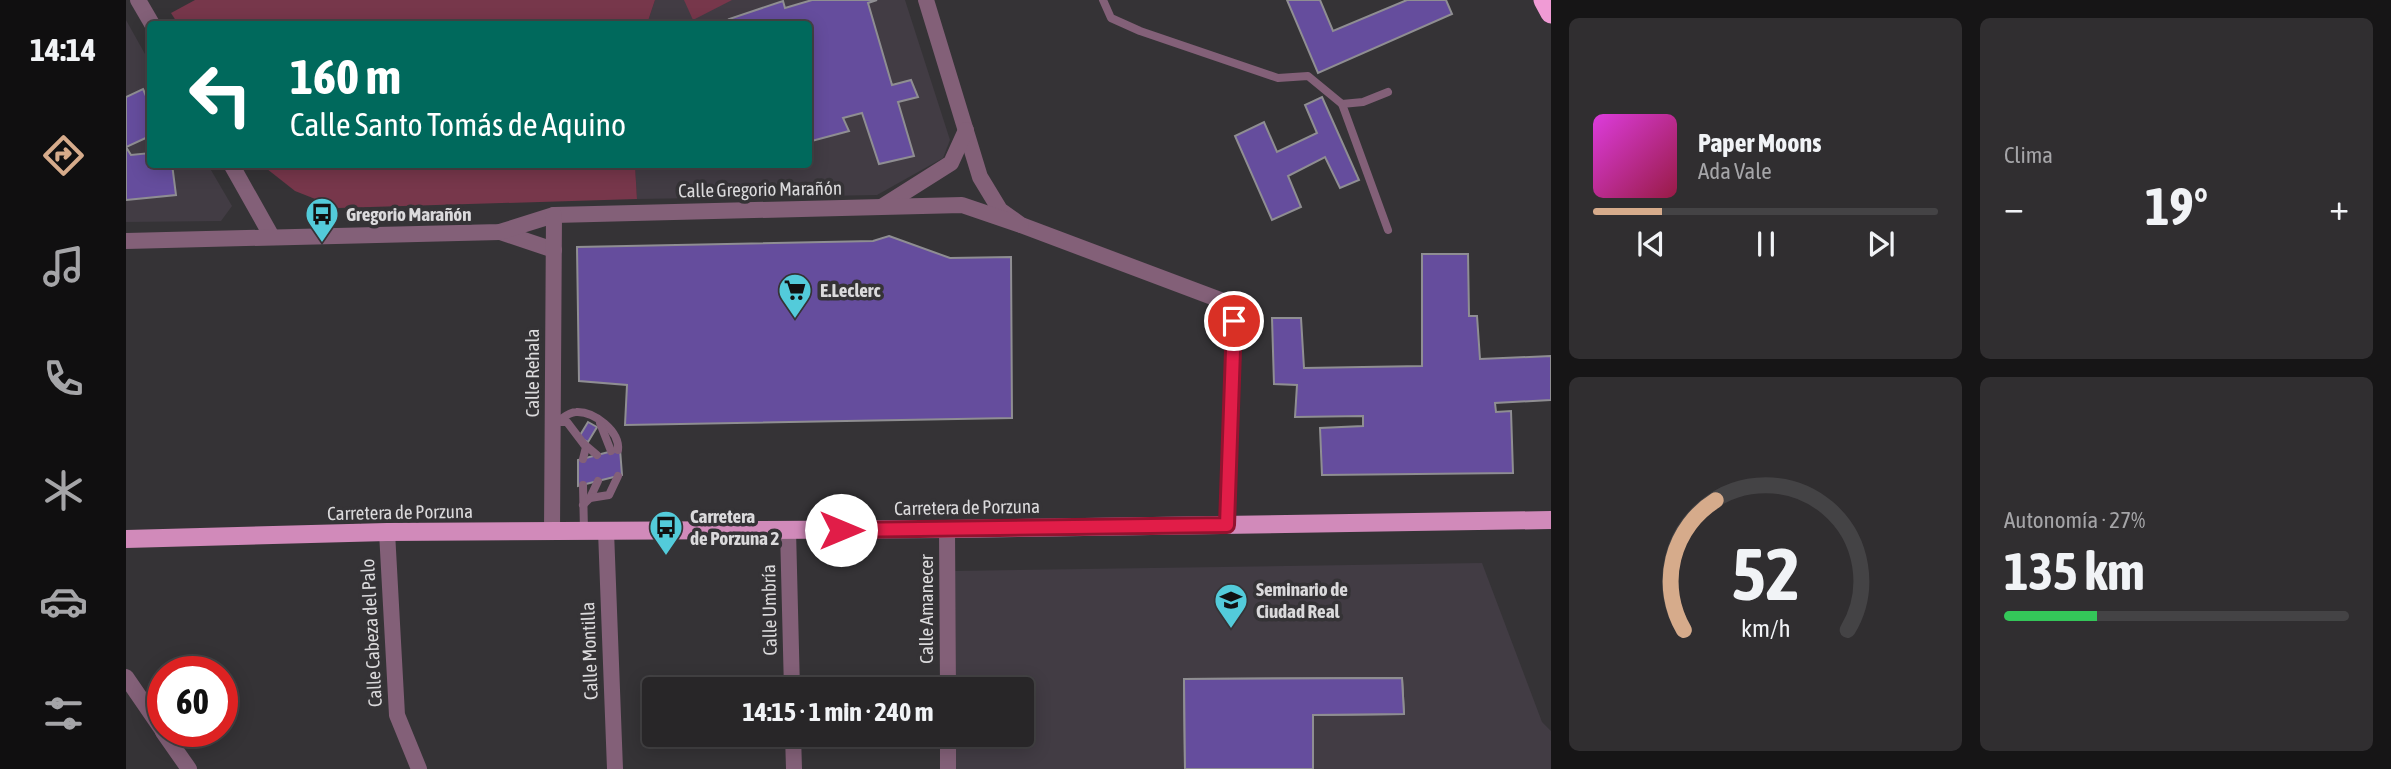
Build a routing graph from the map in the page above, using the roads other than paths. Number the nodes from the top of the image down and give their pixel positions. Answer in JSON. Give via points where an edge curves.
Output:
{"nodes":[{"id":1,"x":138,"y":0,"type":"edge"},
{"id":2,"x":926,"y":0,"type":"edge"},
{"id":3,"x":1103,"y":0,"type":"edge"},
{"id":4,"x":1544,"y":0,"type":"edge"},
{"id":5,"x":1551,"y":13,"type":"edge"},
{"id":6,"x":150,"y":21,"type":"edge"},
{"id":7,"x":1388,"y":92,"type":"dead end"},
{"id":8,"x":1342,"y":104,"type":"junction"},
{"id":9,"x":966,"y":130,"type":"junction"},
{"id":10,"x":233,"y":168,"type":"edge"},
{"id":11,"x":883,"y":207,"type":"junction"},
{"id":12,"x":554,"y":215,"type":"junction"},
{"id":13,"x":1021,"y":225,"type":"junction"},
{"id":14,"x":1388,"y":230,"type":"dead end"},
{"id":15,"x":499,"y":232,"type":"junction"},
{"id":16,"x":272,"y":237,"type":"junction"},
{"id":17,"x":126,"y":241,"type":"edge"},
{"id":18,"x":554,"y":250,"type":"junction"},
{"id":19,"x":555,"y":424,"type":"junction"},
{"id":20,"x":584,"y":444,"type":"junction"},
{"id":21,"x":614,"y":450,"type":"dead end"},
{"id":22,"x":597,"y":455,"type":"dead end"},
{"id":23,"x":583,"y":459,"type":"dead end"},
{"id":24,"x":615,"y":479,"type":"dead end"},
{"id":25,"x":598,"y":481,"type":"dead end"},
{"id":26,"x":583,"y":485,"type":"dead end"},
{"id":27,"x":587,"y":502,"type":"junction"},
{"id":28,"x":1551,"y":520,"type":"edge"},
{"id":29,"x":1227,"y":525,"type":"junction"},
{"id":30,"x":947,"y":529,"type":"junction"},
{"id":31,"x":788,"y":530,"type":"junction"},
{"id":32,"x":552,"y":531,"type":"junction"},
{"id":33,"x":584,"y":531,"type":"junction"},
{"id":34,"x":606,"y":531,"type":"junction"},
{"id":35,"x":387,"y":532,"type":"junction"},
{"id":36,"x":128,"y":537,"type":"edge"},
{"id":37,"x":126,"y":677,"type":"edge"},
{"id":38,"x":792,"y":677,"type":"edge"},
{"id":39,"x":948,"y":677,"type":"edge"},
{"id":40,"x":147,"y":708,"type":"edge"},
{"id":41,"x":174,"y":747,"type":"edge"},
{"id":42,"x":793,"y":747,"type":"edge"},
{"id":43,"x":948,"y":747,"type":"edge"},
{"id":44,"x":189,"y":769,"type":"edge"},
{"id":45,"x":419,"y":769,"type":"edge"},
{"id":46,"x":615,"y":769,"type":"edge"},
{"id":47,"x":794,"y":769,"type":"edge"},
{"id":48,"x":948,"y":769,"type":"edge"}],
"edges":[{"from":1,"to":6,"type":"street"},
{"from":2,"to":9,"type":"street"},
{"from":3,"to":8,"type":"lane","via":[[1111,18],[1140,31],[1278,78],[1308,76]]},
{"from":4,"to":5,"type":"highway"},
{"from":7,"to":8,"type":"lane"},
{"from":8,"to":14,"type":"lane"},
{"from":9,"to":11,"type":"street","via":[[951,163]]},
{"from":9,"to":13,"type":"street","via":[[980,177],[1000,210]]},
{"from":10,"to":16,"type":"street"},
{"from":11,"to":12,"type":"street","name":"Calle Gregorio Marañón"},
{"from":11,"to":13,"type":"street","name":"Calle Gregorio Marañón","via":[[962,205]]},
{"from":12,"to":15,"type":"street","name":"Calle Gregorio Marañón"},
{"from":12,"to":18,"type":"street","name":"Calle Rehala"},
{"from":13,"to":29,"type":"street","name":"Calle Gregorio Marañón","via":[[1223,301],[1234,321]]},
{"from":15,"to":16,"type":"street","name":"Calle Gregorio Marañón"},
{"from":15,"to":18,"type":"street","name":"Calle Gregorio Marañón"},
{"from":16,"to":17,"type":"street","name":"Calle Gregorio Marañón"},
{"from":18,"to":19,"type":"street","name":"Calle Rehala"},
{"from":19,"to":20,"type":"lane","via":[[567,422]]},
{"from":19,"to":21,"type":"lane","via":[[581,412],[617,435]]},
{"from":19,"to":32,"type":"street","name":"Calle Rehala"},
{"from":20,"to":22,"type":"lane"},
{"from":20,"to":23,"type":"lane"},
{"from":24,"to":27,"type":"lane","via":[[609,495]]},
{"from":25,"to":27,"type":"lane"},
{"from":26,"to":27,"type":"lane"},
{"from":27,"to":33,"type":"lane"},
{"from":28,"to":29,"type":"main road","name":"Carretera de Porzuna"},
{"from":29,"to":30,"type":"main road","name":"Carretera de Porzuna"},
{"from":30,"to":31,"type":"main road","name":"Carretera de Porzuna"},
{"from":30,"to":39,"type":"street","name":"Calle Amanecer"},
{"from":31,"to":34,"type":"main road","name":"Carretera de Porzuna"},
{"from":31,"to":38,"type":"street","name":"Calle Umbría"},
{"from":32,"to":33,"type":"main road","name":"Carretera de Porzuna"},
{"from":32,"to":35,"type":"main road","name":"Carretera de Porzuna"},
{"from":33,"to":34,"type":"main road","name":"Carretera de Porzuna"},
{"from":34,"to":46,"type":"street","name":"Calle Montilla"},
{"from":35,"to":36,"type":"main road","name":"Carretera de Porzuna"},
{"from":35,"to":45,"type":"street","name":"Calle Cabeza del Palo","via":[[397,715]]},
{"from":37,"to":40,"type":"street"},
{"from":41,"to":44,"type":"street"},
{"from":42,"to":47,"type":"street"},
{"from":43,"to":48,"type":"street"}]}
